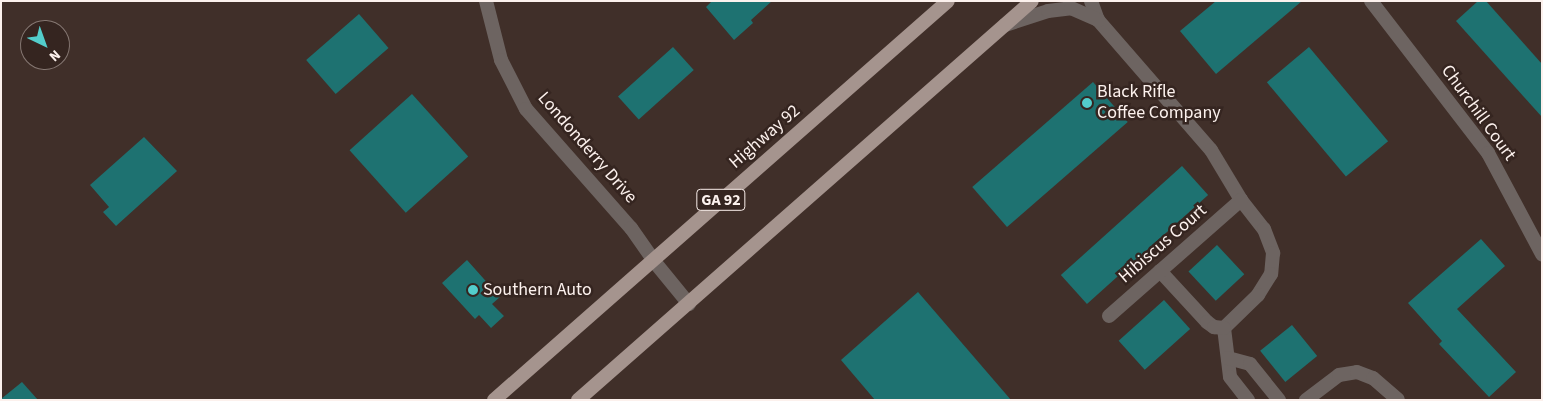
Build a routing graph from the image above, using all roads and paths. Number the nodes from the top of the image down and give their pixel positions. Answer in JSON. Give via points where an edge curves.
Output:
{"nodes":[{"id":1,"x":486,"y":1,"type":"edge"},
{"id":2,"x":948,"y":1,"type":"edge"},
{"id":3,"x":1032,"y":1,"type":"edge"},
{"id":4,"x":1091,"y":1,"type":"edge"},
{"id":5,"x":1371,"y":1,"type":"edge"},
{"id":6,"x":1098,"y":20,"type":"junction"},
{"id":7,"x":1005,"y":25,"type":"junction"},
{"id":8,"x":1241,"y":200,"type":"junction"},
{"id":9,"x":1542,"y":254,"type":"edge"},
{"id":10,"x":653,"y":260,"type":"junction"},
{"id":11,"x":1160,"y":271,"type":"junction"},
{"id":12,"x":689,"y":304,"type":"junction"},
{"id":13,"x":1109,"y":316,"type":"dead end"},
{"id":14,"x":1224,"y":328,"type":"junction"},
{"id":15,"x":1228,"y":358,"type":"junction"},
{"id":16,"x":494,"y":400,"type":"edge"},
{"id":17,"x":578,"y":400,"type":"edge"},
{"id":18,"x":1248,"y":400,"type":"edge"},
{"id":19,"x":1279,"y":400,"type":"edge"},
{"id":20,"x":1306,"y":400,"type":"edge"},
{"id":21,"x":1398,"y":400,"type":"edge"}],
"edges":[{"from":1,"to":10,"type":"street","name":"Londonderry Drive","via":[[501,60],[526,109],[631,228]]},
{"from":2,"to":10,"type":"main road","name":"Highway 92","number":"GA 92"},
{"from":3,"to":7,"type":"main road"},
{"from":4,"to":6,"type":"street"},
{"from":5,"to":9,"type":"street","name":"Churchill Court","via":[[1488,153]]},
{"from":6,"to":7,"type":"street","via":[[1070,8],[1048,11]]},
{"from":6,"to":8,"type":"street","via":[[1211,150]]},
{"from":7,"to":12,"type":"main road"},
{"from":8,"to":11,"type":"street","name":"Hibiscus Court"},
{"from":8,"to":14,"type":"street","via":[[1264,229],[1272,253],[1271,274],[1258,295]]},
{"from":10,"to":12,"type":"street","name":"Londonderry Drive"},
{"from":10,"to":16,"type":"main road","name":"Highway 92","number":"GA 92"},
{"from":11,"to":13,"type":"street","name":"Hibiscus Court"},
{"from":11,"to":14,"type":"street","via":[[1207,322]]},
{"from":12,"to":17,"type":"main road"},
{"from":14,"to":15,"type":"street"},
{"from":15,"to":18,"type":"street","via":[[1230,377]]},
{"from":15,"to":19,"type":"street","via":[[1250,364]]},
{"from":20,"to":21,"type":"street","via":[[1338,375],[1357,372],[1373,378]]}]}
